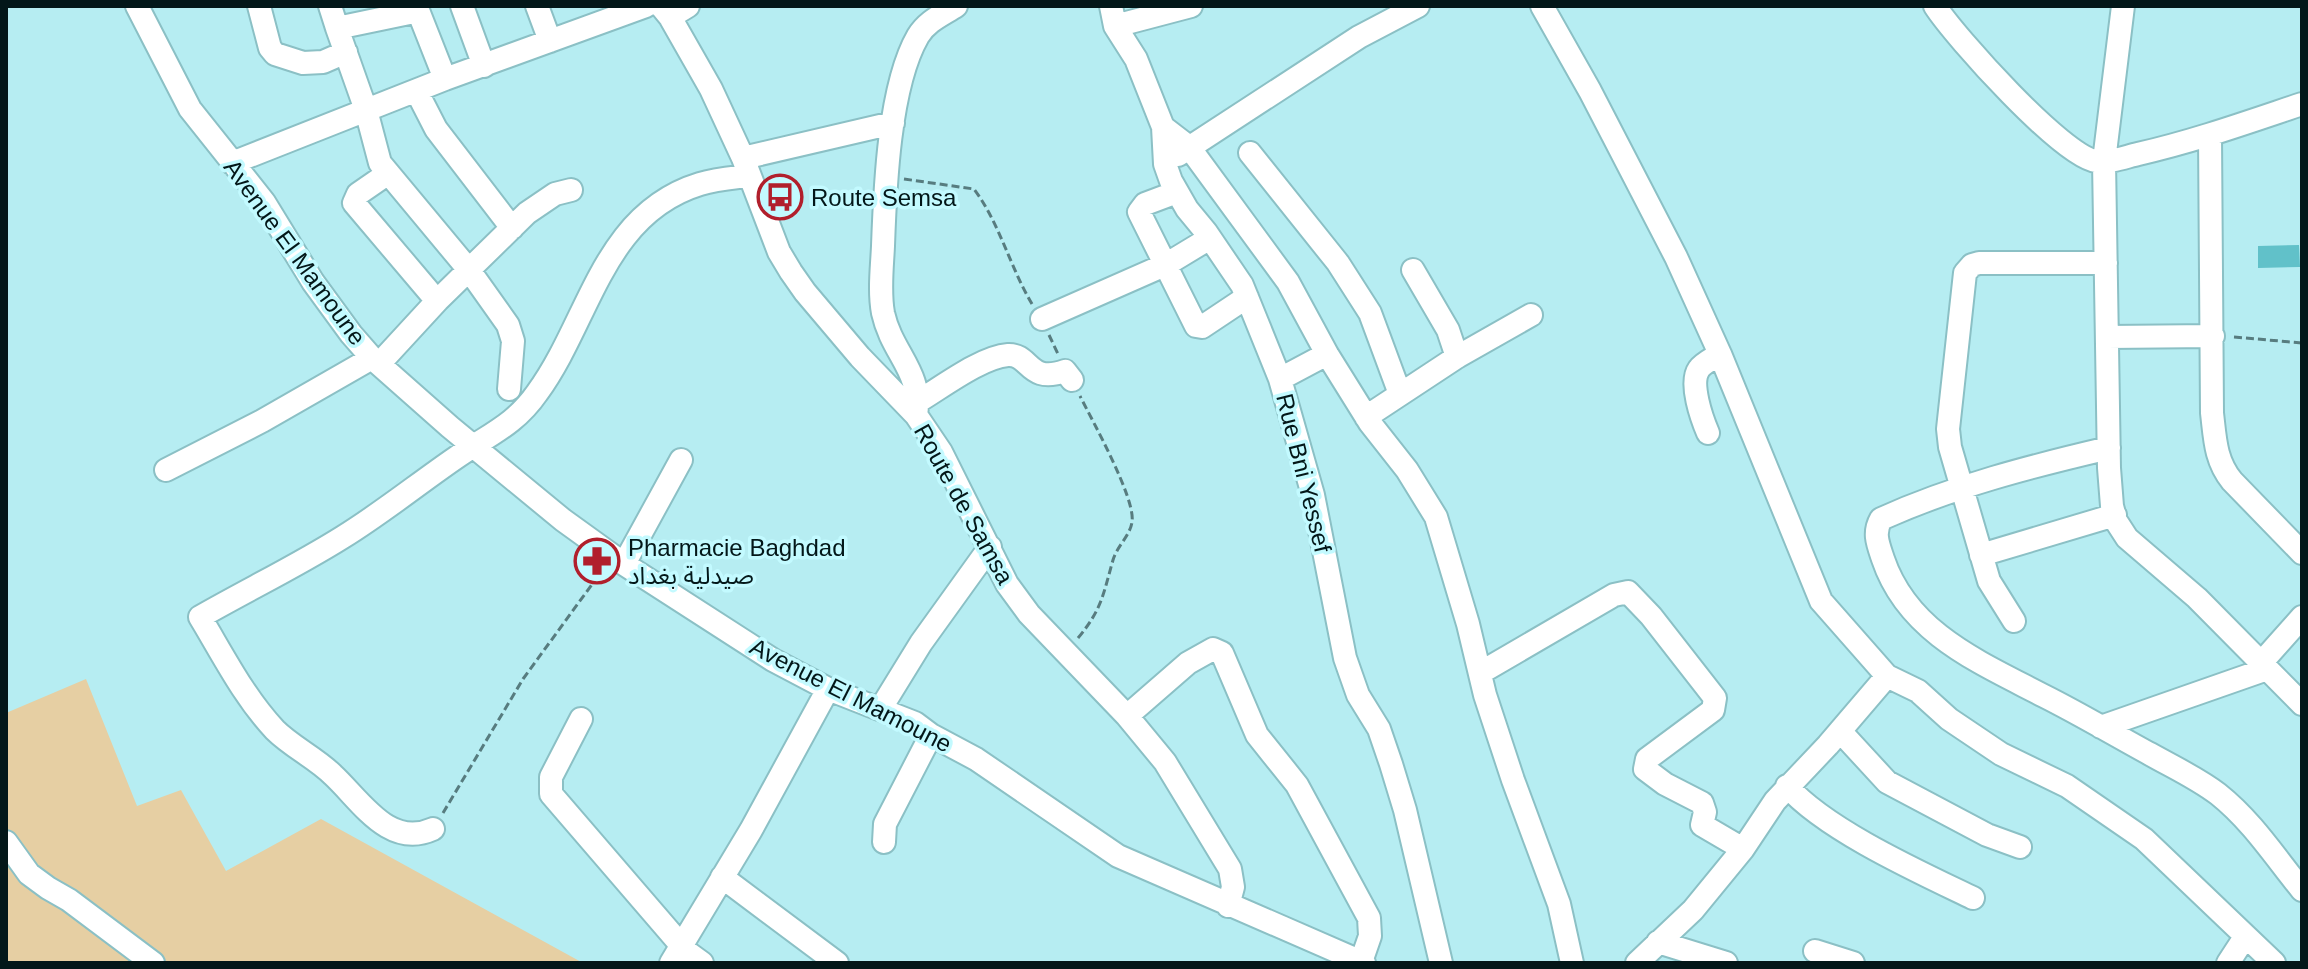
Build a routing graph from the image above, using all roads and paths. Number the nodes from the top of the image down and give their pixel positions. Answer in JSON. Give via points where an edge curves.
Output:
{"nodes":[{"id":1,"x":137,"y":6,"type":"edge"},
{"id":2,"x":259,"y":6,"type":"edge"},
{"id":3,"x":330,"y":6,"type":"edge"},
{"id":4,"x":462,"y":6,"type":"edge"},
{"id":5,"x":537,"y":6,"type":"edge"},
{"id":6,"x":646,"y":6,"type":"edge"},
{"id":7,"x":956,"y":6,"type":"edge"},
{"id":8,"x":1191,"y":6,"type":"edge"},
{"id":9,"x":1418,"y":6,"type":"edge"},
{"id":10,"x":1542,"y":6,"type":"edge"},
{"id":11,"x":1935,"y":6,"type":"edge"},
{"id":12,"x":2123,"y":6,"type":"edge"},
{"id":13,"x":673,"y":10,"type":"edge"},
{"id":14,"x":600,"y":14,"type":"edge"},
{"id":15,"x":925,"y":15,"type":"edge"},
{"id":16,"x":1113,"y":16,"type":"edge"},
{"id":17,"x":337,"y":28,"type":"junction"},
{"id":18,"x":550,"y":41,"type":"junction"},
{"id":19,"x":346,"y":52,"type":"junction"},
{"id":20,"x":484,"y":66,"type":"junction"},
{"id":21,"x":445,"y":79,"type":"junction"},
{"id":22,"x":417,"y":92,"type":"junction"},
{"id":23,"x":2302,"y":104,"type":"edge"},
{"id":24,"x":366,"y":110,"type":"junction"},
{"id":25,"x":893,"y":123,"type":"junction"},
{"id":26,"x":1163,"y":127,"type":"junction"},
{"id":27,"x":2210,"y":135,"type":"junction"},
{"id":28,"x":1189,"y":147,"type":"junction"},
{"id":29,"x":1250,"y":153,"type":"dead end"},
{"id":30,"x":2104,"y":161,"type":"junction"},
{"id":31,"x":232,"y":163,"type":"junction"},
{"id":32,"x":1165,"y":164,"type":"junction"},
{"id":33,"x":746,"y":167,"type":"junction"},
{"id":34,"x":387,"y":174,"type":"junction"},
{"id":35,"x":887,"y":176,"type":"junction"},
{"id":36,"x":958,"y":187,"type":"dead end"},
{"id":37,"x":571,"y":190,"type":"dead end"},
{"id":38,"x":1177,"y":192,"type":"junction"},
{"id":39,"x":512,"y":228,"type":"junction"},
{"id":40,"x":1210,"y":238,"type":"junction"},
{"id":41,"x":2106,"y":263,"type":"junction"},
{"id":42,"x":1167,"y":264,"type":"junction"},
{"id":43,"x":469,"y":270,"type":"junction"},
{"id":44,"x":1413,"y":270,"type":"dead end"},
{"id":45,"x":1247,"y":297,"type":"junction"},
{"id":46,"x":437,"y":301,"type":"junction"},
{"id":47,"x":1531,"y":315,"type":"dead end"},
{"id":48,"x":1042,"y":319,"type":"dead end"},
{"id":49,"x":2213,"y":336,"type":"junction"},
{"id":50,"x":2107,"y":337,"type":"junction"},
{"id":51,"x":2302,"y":343,"type":"edge"},
{"id":52,"x":1327,"y":354,"type":"junction"},
{"id":53,"x":1720,"y":354,"type":"junction"},
{"id":54,"x":1457,"y":357,"type":"junction"},
{"id":55,"x":375,"y":361,"type":"junction"},
{"id":56,"x":1280,"y":379,"type":"junction"},
{"id":57,"x":1072,"y":380,"type":"dead end"},
{"id":58,"x":509,"y":389,"type":"dead end"},
{"id":59,"x":1400,"y":394,"type":"junction"},
{"id":60,"x":916,"y":409,"type":"junction"},
{"id":61,"x":1366,"y":417,"type":"junction"},
{"id":62,"x":1708,"y":433,"type":"dead end"},
{"id":63,"x":473,"y":446,"type":"junction"},
{"id":64,"x":2109,"y":448,"type":"junction"},
{"id":65,"x":681,"y":460,"type":"dead end"},
{"id":66,"x":166,"y":470,"type":"dead end"},
{"id":67,"x":1963,"y":487,"type":"junction"},
{"id":68,"x":2115,"y":515,"type":"junction"},
{"id":69,"x":990,"y":547,"type":"junction"},
{"id":70,"x":2302,"y":553,"type":"edge"},
{"id":71,"x":1981,"y":555,"type":"junction"},
{"id":72,"x":618,"y":560,"type":"junction"},
{"id":73,"x":1112,"y":562,"type":"dead end"},
{"id":74,"x":2302,"y":617,"type":"edge"},
{"id":75,"x":2014,"y":621,"type":"dead end"},
{"id":76,"x":1063,"y":652,"type":"junction"},
{"id":77,"x":2264,"y":666,"type":"junction"},
{"id":78,"x":1480,"y":673,"type":"junction"},
{"id":79,"x":1887,"y":676,"type":"junction"},
{"id":80,"x":828,"y":689,"type":"junction"},
{"id":81,"x":2302,"y":704,"type":"edge"},
{"id":82,"x":881,"y":708,"type":"junction"},
{"id":83,"x":1127,"y":716,"type":"junction"},
{"id":84,"x":581,"y":719,"type":"dead end"},
{"id":85,"x":2101,"y":727,"type":"junction"},
{"id":86,"x":1840,"y":731,"type":"junction"},
{"id":87,"x":931,"y":735,"type":"junction"},
{"id":88,"x":1787,"y":786,"type":"junction"},
{"id":89,"x":433,"y":829,"type":"joint"},
{"id":90,"x":6,"y":842,"type":"edge"},
{"id":91,"x":884,"y":842,"type":"dead end"},
{"id":92,"x":2020,"y":847,"type":"dead end"},
{"id":93,"x":1743,"y":849,"type":"junction"},
{"id":94,"x":722,"y":877,"type":"junction"},
{"id":95,"x":2300,"y":882,"type":"edge"},
{"id":96,"x":1973,"y":898,"type":"dead end"},
{"id":97,"x":1228,"y":906,"type":"junction"},
{"id":98,"x":2245,"y":937,"type":"junction"},
{"id":99,"x":1658,"y":942,"type":"junction"},
{"id":100,"x":678,"y":951,"type":"edge"},
{"id":101,"x":1815,"y":951,"type":"dead end"},
{"id":102,"x":831,"y":961,"type":"edge"},
{"id":103,"x":1362,"y":962,"type":"edge"},
{"id":104,"x":153,"y":963,"type":"edge"},
{"id":105,"x":702,"y":963,"type":"edge"},
{"id":106,"x":1441,"y":963,"type":"edge"},
{"id":107,"x":1572,"y":963,"type":"edge"},
{"id":108,"x":1637,"y":963,"type":"edge"},
{"id":109,"x":1726,"y":963,"type":"edge"},
{"id":110,"x":1853,"y":963,"type":"edge"},
{"id":111,"x":2228,"y":963,"type":"edge"},
{"id":112,"x":2274,"y":963,"type":"edge"}],
"edges":[{"from":1,"to":31,"type":"street","name":"Avenue El Mamoune","via":[[190,109]]},
{"from":2,"to":19,"type":"street","via":[[275,54],[313,63]]},
{"from":3,"to":17,"type":"street"},
{"from":4,"to":20,"type":"street"},
{"from":5,"to":18,"type":"street"},
{"from":6,"to":14,"type":"street"},
{"from":7,"to":15,"type":"street"},
{"from":8,"to":16,"type":"street"},
{"from":9,"to":28,"type":"street","via":[[1359,37]]},
{"from":10,"to":53,"type":"street","via":[[1676,257]]},
{"from":11,"to":30,"type":"street","via":[[2065,146],[2085,158]]},
{"from":12,"to":30,"type":"street"},
{"from":13,"to":33,"type":"street","name":"Route de Samsa"},
{"from":14,"to":18,"type":"street"},
{"from":15,"to":25,"type":"street"},
{"from":16,"to":26,"type":"street","name":"Rue Bni Yessef"},
{"from":17,"to":19,"type":"street"},
{"from":17,"to":21,"type":"street","via":[[419,13]]},
{"from":18,"to":20,"type":"street"},
{"from":19,"to":24,"type":"street"},
{"from":20,"to":21,"type":"street"},
{"from":21,"to":22,"type":"street"},
{"from":22,"to":24,"type":"street"},
{"from":22,"to":39,"type":"street","via":[[436,129]]},
{"from":23,"to":27,"type":"street"},
{"from":24,"to":31,"type":"street"},
{"from":24,"to":34,"type":"street"},
{"from":25,"to":33,"type":"street"},
{"from":25,"to":35,"type":"street"},
{"from":26,"to":28,"type":"street"},
{"from":26,"to":32,"type":"street","name":"Rue Bni Yessef"},
{"from":27,"to":30,"type":"street"},
{"from":27,"to":49,"type":"street"},
{"from":28,"to":32,"type":"street"},
{"from":28,"to":52,"type":"street","via":[[1288,282]]},
{"from":29,"to":59,"type":"street","via":[[1338,263],[1370,313]]},
{"from":30,"to":41,"type":"street"},
{"from":31,"to":55,"type":"street","name":"Avenue El Mamoune","via":[[264,202],[330,306]]},
{"from":32,"to":38,"type":"street","name":"Rue Bni Yessef"},
{"from":33,"to":60,"type":"street","name":"Route de Samsa","via":[[779,252],[805,292],[860,357]]},
{"from":33,"to":63,"type":"street","via":[[697,184],[660,205],[624,236],[537,394],[507,427]]},
{"from":34,"to":43,"type":"street"},
{"from":34,"to":46,"type":"street","via":[[358,194],[354,203]]},
{"from":35,"to":36,"type":"path"},
{"from":35,"to":60,"type":"street","via":[[881,299],[889,333],[915,381]]},
{"from":37,"to":39,"type":"street","via":[[539,203]]},
{"from":38,"to":40,"type":"street","name":"Rue Bni Yessef"},
{"from":38,"to":42,"type":"street","via":[[1140,210]]},
{"from":39,"to":43,"type":"street"},
{"from":40,"to":42,"type":"street"},
{"from":40,"to":45,"type":"street","name":"Rue Bni Yessef"},
{"from":41,"to":50,"type":"street"},
{"from":41,"to":67,"type":"street","via":[[1979,263],[1965,273],[1948,429]]},
{"from":42,"to":45,"type":"street","via":[[1198,328]]},
{"from":42,"to":48,"type":"street"},
{"from":43,"to":46,"type":"street"},
{"from":43,"to":58,"type":"street","via":[[508,325],[513,341]]},
{"from":44,"to":54,"type":"street","via":[[1448,330]]},
{"from":45,"to":56,"type":"street","name":"Rue Bni Yessef"},
{"from":46,"to":55,"type":"street"},
{"from":47,"to":54,"type":"street"},
{"from":49,"to":50,"type":"street"},
{"from":49,"to":51,"type":"path"},
{"from":49,"to":70,"type":"street","via":[[2217,456],[2232,481]]},
{"from":50,"to":64,"type":"street"},
{"from":52,"to":56,"type":"street"},
{"from":52,"to":61,"type":"street"},
{"from":53,"to":62,"type":"street","via":[[1701,367],[1696,378]]},
{"from":53,"to":79,"type":"street","via":[[1821,601]]},
{"from":54,"to":59,"type":"street"},
{"from":55,"to":63,"type":"street","name":"Avenue El Mamoune"},
{"from":55,"to":66,"type":"street"},
{"from":56,"to":106,"type":"street","name":"Rue Bni Yessef","via":[[1310,481],[1345,658],[1391,764]]},
{"from":57,"to":60,"type":"street","via":[[1065,371],[1037,374],[1008,355],[985,362]]},
{"from":59,"to":61,"type":"street"},
{"from":60,"to":69,"type":"street","name":"Route de Samsa"},
{"from":61,"to":78,"type":"street","via":[[1436,517]]},
{"from":63,"to":72,"type":"street","name":"Avenue El Mamoune"},
{"from":63,"to":89,"type":"street","via":[[344,537],[200,617],[274,729],[330,772],[388,829],[414,835]]},
{"from":64,"to":67,"type":"street"},
{"from":64,"to":68,"type":"street"},
{"from":65,"to":72,"type":"street"},
{"from":67,"to":71,"type":"street"},
{"from":67,"to":85,"type":"street","via":[[1881,519],[1876,538],[1890,580],[1937,636]]},
{"from":68,"to":71,"type":"street"},
{"from":68,"to":77,"type":"street","via":[[2127,538]]},
{"from":69,"to":76,"type":"street","name":"Route de Samsa","via":[[1007,584]]},
{"from":69,"to":82,"type":"street"},
{"from":71,"to":75,"type":"street","via":[[1989,581]]},
{"from":72,"to":80,"type":"street","name":"Avenue El Mamoune","via":[[773,660]]},
{"from":72,"to":89,"type":"path","via":[[523,679]]},
{"from":73,"to":76,"type":"path","via":[[1096,614]]},
{"from":74,"to":77,"type":"street"},
{"from":76,"to":83,"type":"street","name":"Route de Samsa"},
{"from":77,"to":81,"type":"street"},
{"from":77,"to":85,"type":"street"},
{"from":78,"to":93,"type":"street","via":[[1614,595],[1628,592],[1715,698],[1713,710],[1647,759],[1645,769],[1702,803],[1702,825]]},
{"from":78,"to":107,"type":"street","via":[[1559,904]]},
{"from":79,"to":86,"type":"street"},
{"from":79,"to":98,"type":"street","via":[[1918,691],[2001,754],[2067,786],[2144,839]]},
{"from":80,"to":82,"type":"street","name":"Avenue El Mamoune"},
{"from":80,"to":94,"type":"street"},
{"from":82,"to":87,"type":"street","name":"Avenue El Mamoune"},
{"from":83,"to":97,"type":"street","name":"Route de Samsa","via":[[1165,762],[1230,869]]},
{"from":83,"to":103,"type":"street","via":[[1198,656],[1213,649],[1222,653],[1257,735],[1297,785],[1364,908],[1371,927]]},
{"from":84,"to":100,"type":"street","via":[[551,777],[551,794]]},
{"from":85,"to":95,"type":"street","via":[[2219,795]]},
{"from":86,"to":88,"type":"street"},
{"from":86,"to":92,"type":"street","via":[[1887,782]]},
{"from":87,"to":91,"type":"street","via":[[885,824]]},
{"from":87,"to":97,"type":"street","name":"Avenue El Mamoune","via":[[976,759],[1118,856]]},
{"from":88,"to":93,"type":"street"},
{"from":88,"to":96,"type":"street","via":[[1835,824]]},
{"from":90,"to":104,"type":"street","via":[[29,874]]},
{"from":93,"to":99,"type":"street","via":[[1693,910]]},
{"from":94,"to":100,"type":"street"},
{"from":94,"to":102,"type":"street"},
{"from":97,"to":103,"type":"street","name":"Avenue El Mamoune"},
{"from":98,"to":111,"type":"street"},
{"from":98,"to":112,"type":"street"},
{"from":99,"to":108,"type":"street"},
{"from":99,"to":109,"type":"street"},
{"from":100,"to":105,"type":"street"},
{"from":101,"to":110,"type":"street"}]}
